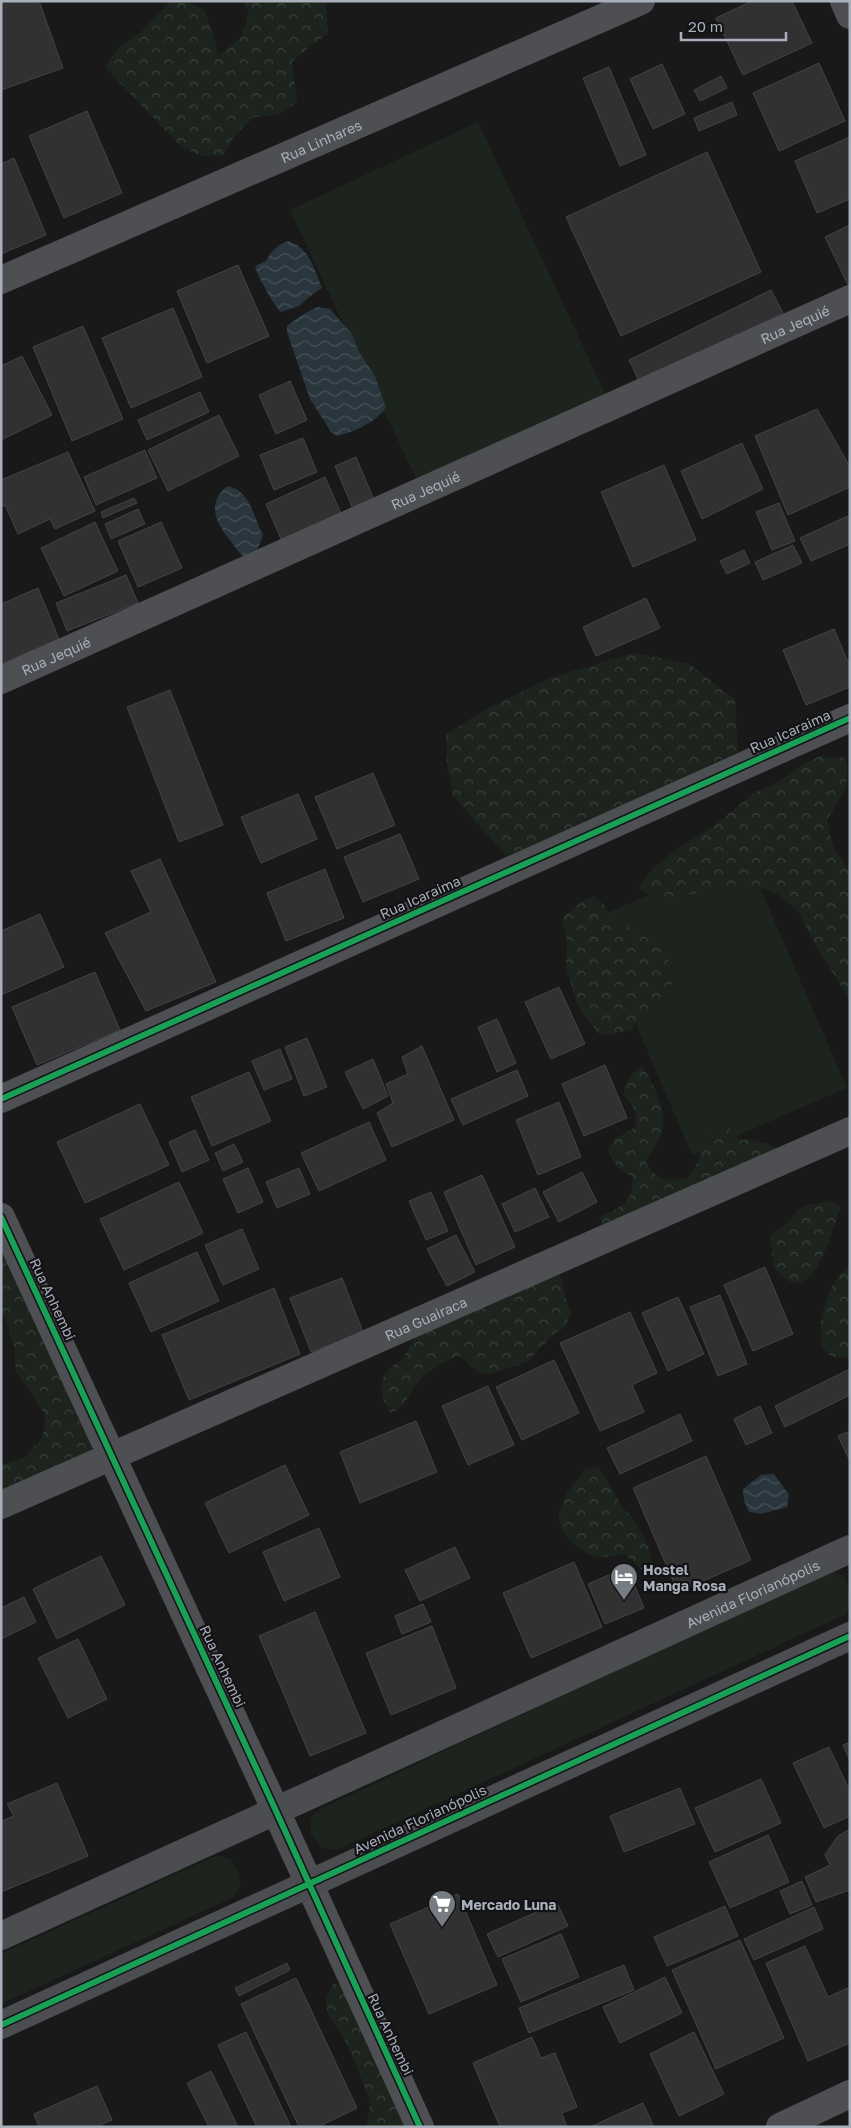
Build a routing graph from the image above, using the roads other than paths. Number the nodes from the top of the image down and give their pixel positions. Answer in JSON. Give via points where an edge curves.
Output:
{"nodes":[{"id":1,"x":641,"y":1,"type":"edge"},
{"id":2,"x":844,"y":1,"type":"edge"},
{"id":3,"x":850,"y":15,"type":"edge"},
{"id":4,"x":1,"y":280,"type":"edge"},
{"id":5,"x":850,"y":299,"type":"edge"},
{"id":6,"x":1,"y":680,"type":"edge"},
{"id":7,"x":850,"y":718,"type":"edge"},
{"id":8,"x":1,"y":1099,"type":"edge"},
{"id":9,"x":850,"y":1131,"type":"edge"},
{"id":10,"x":1,"y":1217,"type":"edge"},
{"id":11,"x":112,"y":1456,"type":"junction"},
{"id":12,"x":1,"y":1505,"type":"edge"},
{"id":13,"x":848,"y":1555,"type":"edge"},
{"id":14,"x":850,"y":1636,"type":"edge"},
{"id":15,"x":276,"y":1811,"type":"junction"},
{"id":16,"x":308,"y":1884,"type":"junction"},
{"id":17,"x":1,"y":1936,"type":"edge"},
{"id":18,"x":1,"y":2025,"type":"edge"},
{"id":19,"x":850,"y":2094,"type":"edge"},
{"id":20,"x":420,"y":2127,"type":"edge"},
{"id":21,"x":780,"y":2127,"type":"edge"}],
"edges":[{"from":1,"to":4,"type":"street","name":"Rua Linhares"},
{"from":2,"to":3,"type":"street"},
{"from":5,"to":6,"type":"street","name":"Rua Jequié"},
{"from":7,"to":8,"type":"street","name":"Rua Icaraima"},
{"from":9,"to":11,"type":"street","name":"Rua Guairaca"},
{"from":10,"to":11,"type":"street","name":"Rua Anhembi"},
{"from":11,"to":12,"type":"street","name":"Rua Guairaca"},
{"from":11,"to":15,"type":"street","name":"Rua Anhembi"},
{"from":13,"to":15,"type":"street","name":"Avenida Florianópolis"},
{"from":14,"to":16,"type":"street","name":"Avenida Florianópolis"},
{"from":15,"to":16,"type":"street","name":"Rua Anhembi"},
{"from":15,"to":17,"type":"street","name":"Avenida Florianópolis"},
{"from":16,"to":18,"type":"street","name":"Avenida Florianópolis"},
{"from":16,"to":20,"type":"street","name":"Rua Anhembi"},
{"from":19,"to":21,"type":"street"}]}
